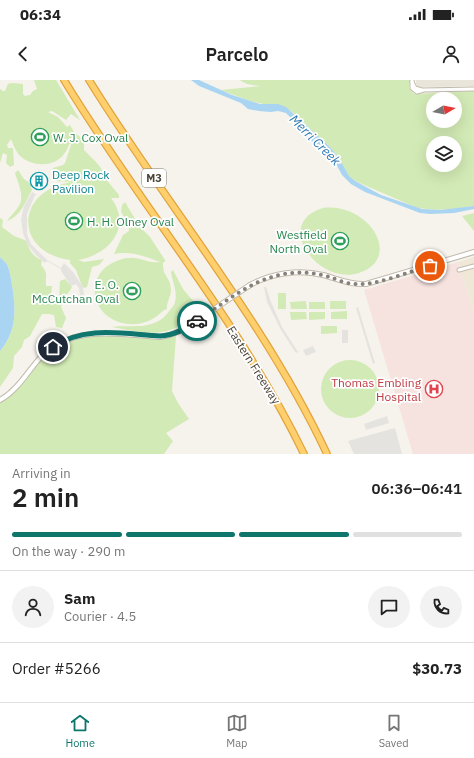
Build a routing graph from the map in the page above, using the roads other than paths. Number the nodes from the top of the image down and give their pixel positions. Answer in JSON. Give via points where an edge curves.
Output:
{"nodes":[{"id":1,"x":64,"y":80,"type":"edge"},
{"id":2,"x":89,"y":80,"type":"edge"},
{"id":3,"x":412,"y":80,"type":"edge"},
{"id":4,"x":474,"y":89,"type":"edge"},
{"id":5,"x":474,"y":252,"type":"edge"},
{"id":6,"x":474,"y":266,"type":"edge"},
{"id":7,"x":459,"y":270,"type":"dead end"},
{"id":8,"x":0,"y":400,"type":"edge"},
{"id":9,"x":304,"y":454,"type":"edge"},
{"id":10,"x":327,"y":454,"type":"edge"}],
"edges":[{"from":1,"to":9,"type":"highway","name":"Eastern Freeway","number":"M3","via":[[207,291],[248,355]]},
{"from":2,"to":10,"type":"highway","name":"Eastern Freeway","number":"M3","via":[[268,347]]},
{"from":3,"to":4,"type":"street","via":[[411,86],[417,92]]},
{"from":5,"to":8,"type":"street","bridge":true,"via":[[366,284],[352,284],[321,275],[298,272],[273,276],[250,285],[178,333],[160,336],[94,332],[66,339],[46,352],[12,391]]},
{"from":6,"to":7,"type":"street"}]}
